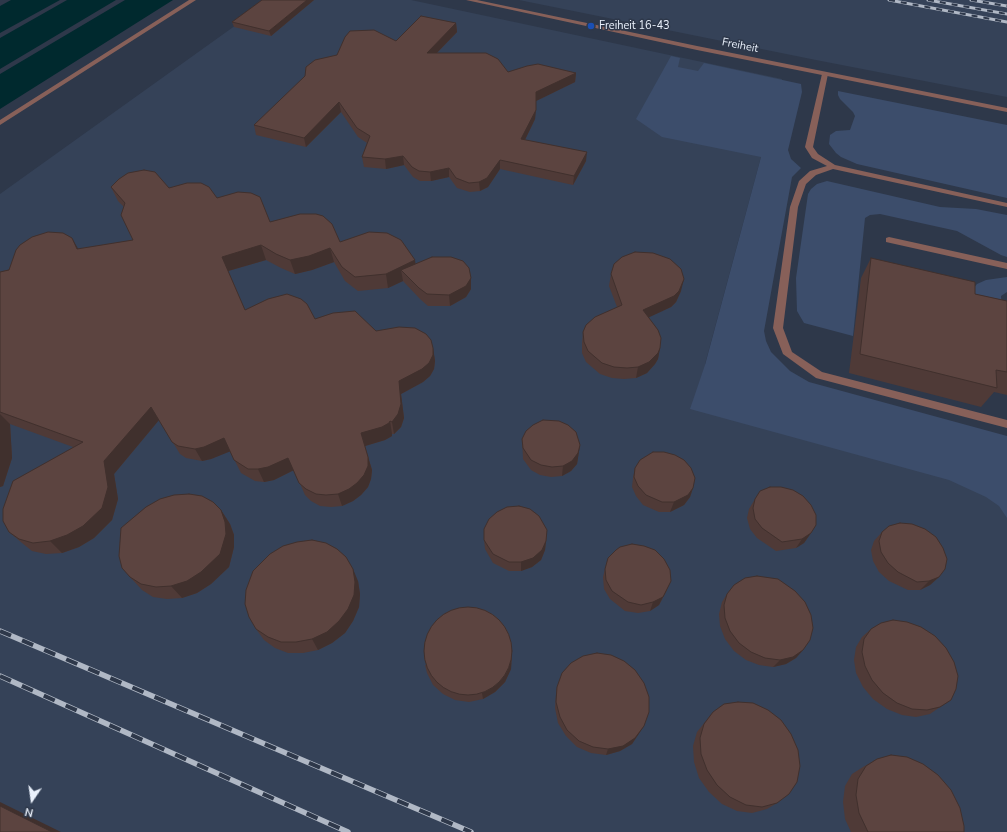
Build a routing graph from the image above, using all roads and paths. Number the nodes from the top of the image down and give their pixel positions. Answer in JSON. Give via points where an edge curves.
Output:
{"nodes":[{"id":1,"x":193,"y":0,"type":"edge"},
{"id":2,"x":469,"y":0,"type":"edge"},
{"id":3,"x":825,"y":74,"type":"junction"},
{"id":4,"x":1007,"y":110,"type":"edge"},
{"id":5,"x":0,"y":123,"type":"edge"},
{"id":6,"x":832,"y":167,"type":"junction"},
{"id":7,"x":1007,"y":205,"type":"edge"},
{"id":8,"x":889,"y":240,"type":"dead end"},
{"id":9,"x":1007,"y":266,"type":"edge"},
{"id":10,"x":1007,"y":424,"type":"edge"}],
"edges":[{"from":1,"to":5,"type":"street"},
{"from":2,"to":3,"type":"street","name":"Freiheit"},
{"from":3,"to":4,"type":"street","name":"Freiheit"},
{"from":3,"to":6,"type":"street","via":[[809,147],[814,156]]},
{"from":6,"to":7,"type":"street"},
{"from":6,"to":10,"type":"street","via":[[813,174],[802,183],[794,207],[778,328],[788,354],[819,375]]},
{"from":8,"to":9,"type":"street"}]}
